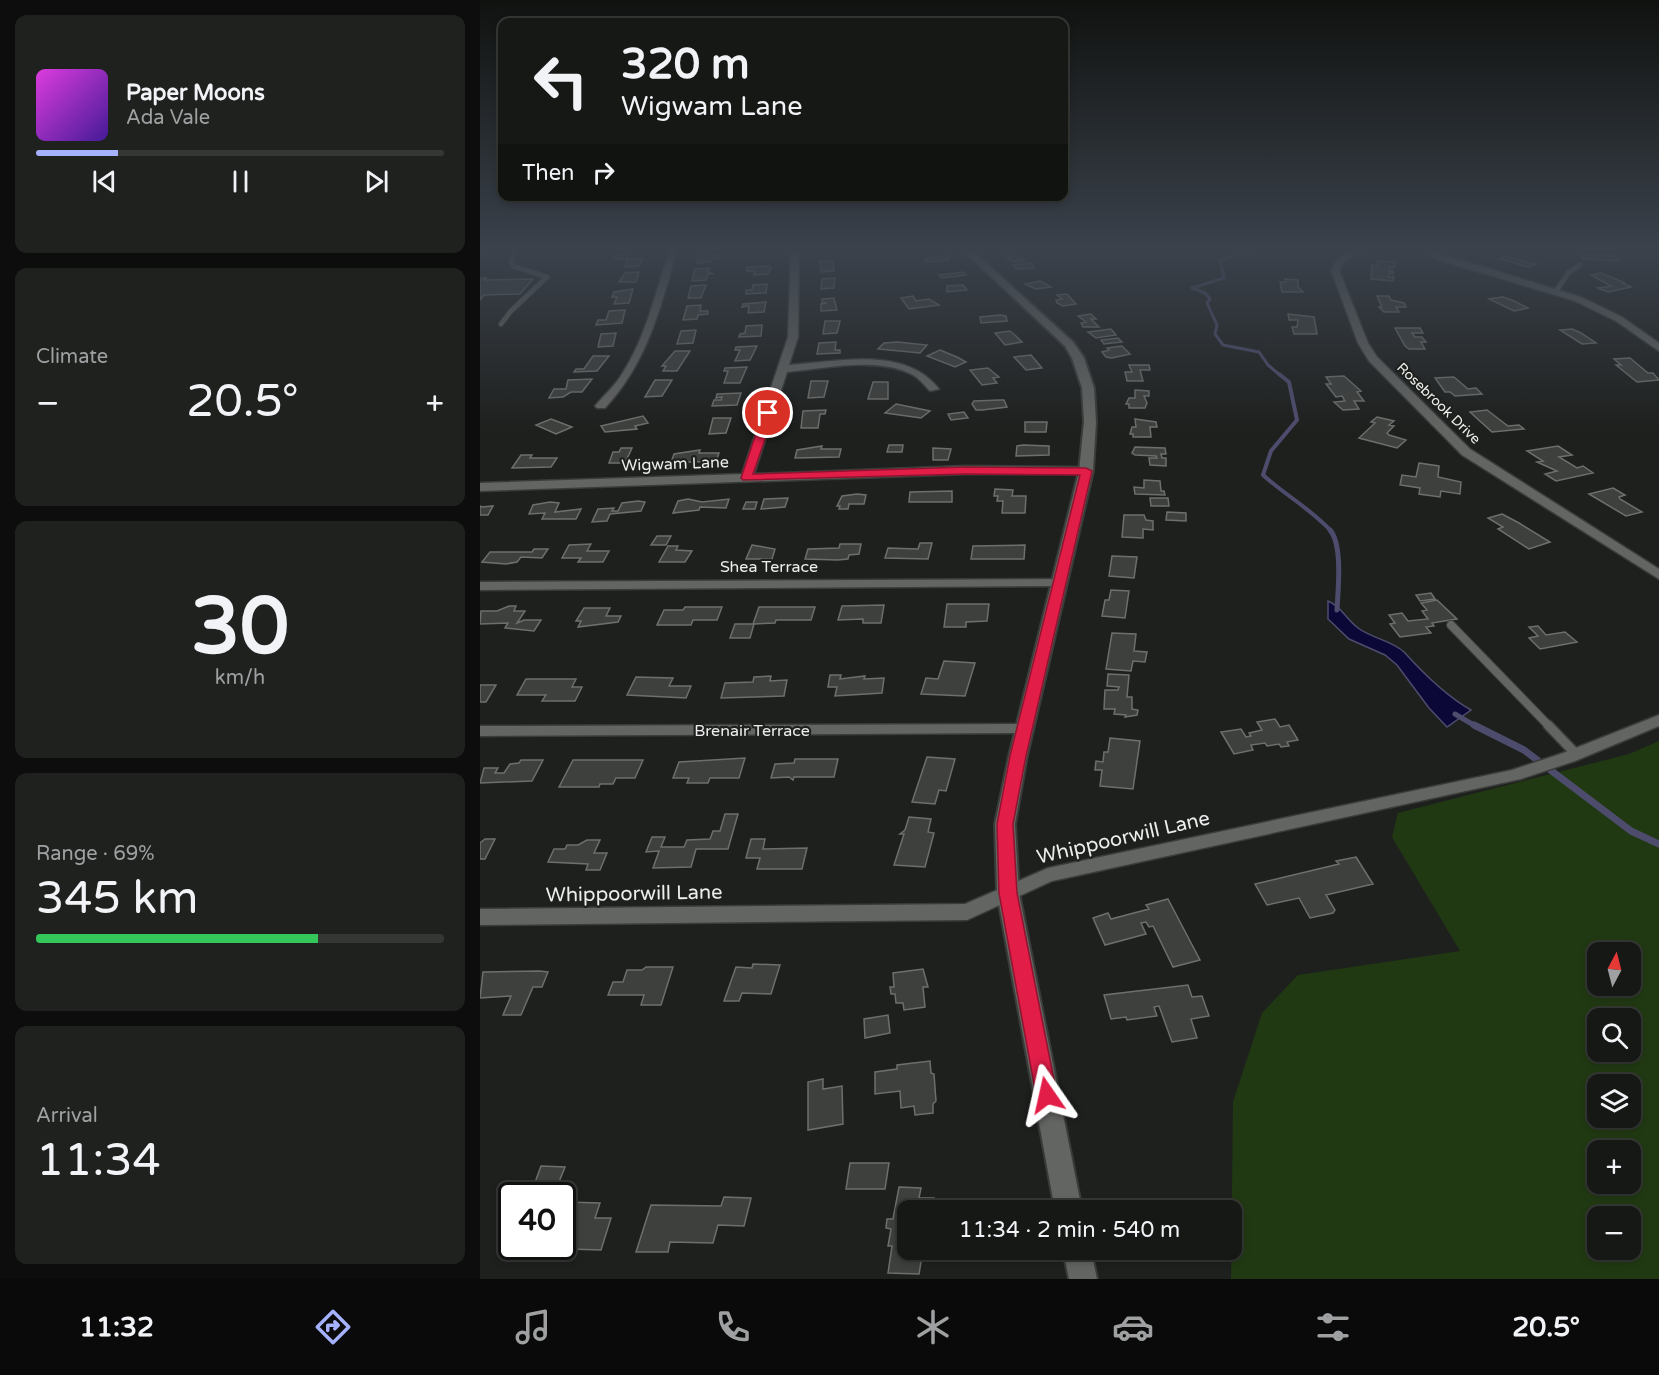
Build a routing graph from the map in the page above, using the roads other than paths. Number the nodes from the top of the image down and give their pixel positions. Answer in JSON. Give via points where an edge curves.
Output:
{"nodes":[{"id":1,"x":509,"y":311,"type":"edge"},
{"id":2,"x":654,"y":311,"type":"edge"},
{"id":3,"x":794,"y":311,"type":"edge"},
{"id":4,"x":1033,"y":311,"type":"edge"},
{"id":5,"x":1351,"y":311,"type":"edge"},
{"id":6,"x":1600,"y":311,"type":"edge"},
{"id":7,"x":501,"y":324,"type":"dead end"},
{"id":8,"x":1659,"y":348,"type":"edge"},
{"id":9,"x":783,"y":369,"type":"junction"},
{"id":10,"x":934,"y":389,"type":"dead end"},
{"id":11,"x":601,"y":406,"type":"dead end"},
{"id":12,"x":1086,"y":471,"type":"junction"},
{"id":13,"x":747,"y":478,"type":"junction"},
{"id":14,"x":480,"y":487,"type":"edge"},
{"id":15,"x":1659,"y":575,"type":"edge"},
{"id":16,"x":1058,"y":583,"type":"junction"},
{"id":17,"x":480,"y":586,"type":"edge"},
{"id":18,"x":1451,"y":625,"type":"dead end"},
{"id":19,"x":1659,"y":720,"type":"edge"},
{"id":20,"x":1024,"y":729,"type":"junction"},
{"id":21,"x":480,"y":731,"type":"edge"},
{"id":22,"x":1573,"y":756,"type":"junction"},
{"id":23,"x":1008,"y":893,"type":"junction"},
{"id":24,"x":480,"y":917,"type":"edge"},
{"id":25,"x":1067,"y":1200,"type":"edge"},
{"id":26,"x":1079,"y":1260,"type":"edge"},
{"id":27,"x":1083,"y":1279,"type":"edge"}],
"edges":[{"from":1,"to":7,"type":"lane"},
{"from":2,"to":11,"type":"street","via":[[642,350],[615,394]]},
{"from":3,"to":9,"type":"street","via":[[793,336]]},
{"from":4,"to":12,"type":"street","via":[[1069,344],[1086,374],[1090,423]]},
{"from":5,"to":15,"type":"street","name":"Rosebrook Drive","via":[[1373,359],[1466,452]]},
{"from":6,"to":8,"type":"street","via":[[1619,319]]},
{"from":9,"to":10,"type":"street","via":[[894,366],[919,374]]},
{"from":9,"to":13,"type":"street"},
{"from":12,"to":13,"type":"street","name":"Wigwam Lane","via":[[966,470]]},
{"from":12,"to":16,"type":"street"},
{"from":13,"to":14,"type":"street","name":"Wigwam Lane"},
{"from":16,"to":17,"type":"street","name":"Shea Terrace"},
{"from":16,"to":20,"type":"street"},
{"from":18,"to":22,"type":"lane"},
{"from":19,"to":22,"type":"street","name":"Whippoorwill Lane"},
{"from":20,"to":21,"type":"street","name":"Brenair Terrace"},
{"from":20,"to":23,"type":"street","via":[[1005,824]]},
{"from":22,"to":23,"type":"street","name":"Whippoorwill Lane","via":[[1515,775],[1048,875]]},
{"from":23,"to":24,"type":"street","name":"Whippoorwill Lane","via":[[967,912]]},
{"from":23,"to":25,"type":"street"},
{"from":26,"to":27,"type":"street"}]}
